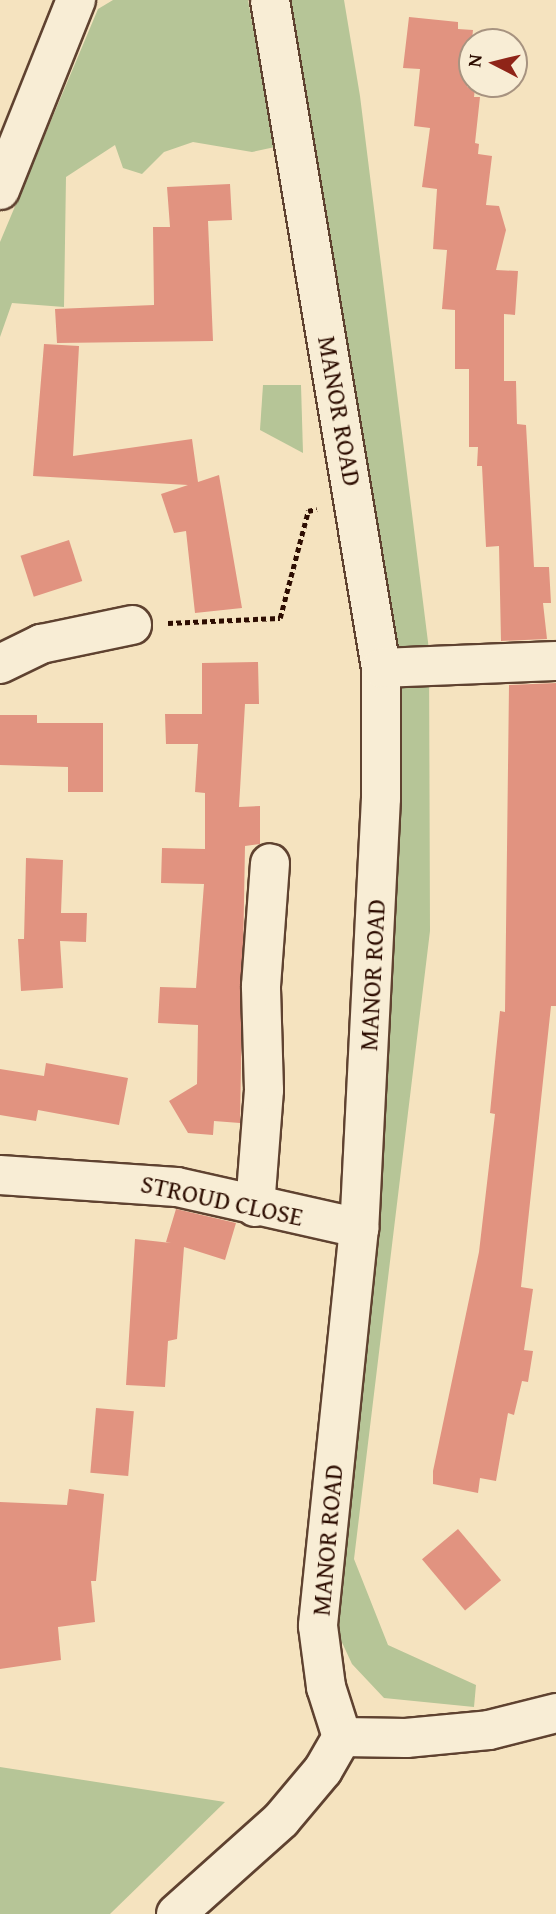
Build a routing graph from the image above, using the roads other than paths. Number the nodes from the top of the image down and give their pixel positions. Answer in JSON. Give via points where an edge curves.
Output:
{"nodes":[{"id":1,"x":75,"y":0,"type":"edge"},
{"id":2,"x":270,"y":0,"type":"edge"},
{"id":3,"x":0,"y":190,"type":"edge"},
{"id":4,"x":132,"y":625,"type":"road end"},
{"id":5,"x":556,"y":661,"type":"edge"},
{"id":6,"x":0,"y":664,"type":"edge"},
{"id":7,"x":381,"y":668,"type":"junction"},
{"id":8,"x":270,"y":863,"type":"dead end"},
{"id":9,"x":0,"y":1175,"type":"edge"},
{"id":10,"x":255,"y":1207,"type":"junction"},
{"id":11,"x":359,"y":1228,"type":"junction"},
{"id":12,"x":556,"y":1713,"type":"edge"},
{"id":13,"x":342,"y":1737,"type":"junction"},
{"id":14,"x":176,"y":1914,"type":"edge"}],
"edges":[{"from":1,"to":3,"type":"street"},
{"from":2,"to":7,"type":"street","name":"MANOR ROAD"},
{"from":4,"to":6,"type":"street","via":[[41,644]]},
{"from":5,"to":7,"type":"street"},
{"from":7,"to":11,"type":"street","name":"MANOR ROAD","via":[[381,798]]},
{"from":8,"to":10,"type":"street","via":[[261,986],[264,1090]]},
{"from":9,"to":10,"type":"street","name":"STROUD CLOSE","via":[[130,1180],[210,1193]]},
{"from":10,"to":11,"type":"street","name":"STROUD CLOSE"},
{"from":11,"to":13,"type":"street","name":"MANOR ROAD","via":[[318,1626],[326,1687]]},
{"from":12,"to":13,"type":"street","via":[[489,1730],[406,1738]]},
{"from":13,"to":14,"type":"street","via":[[323,1770],[281,1820]]}]}
